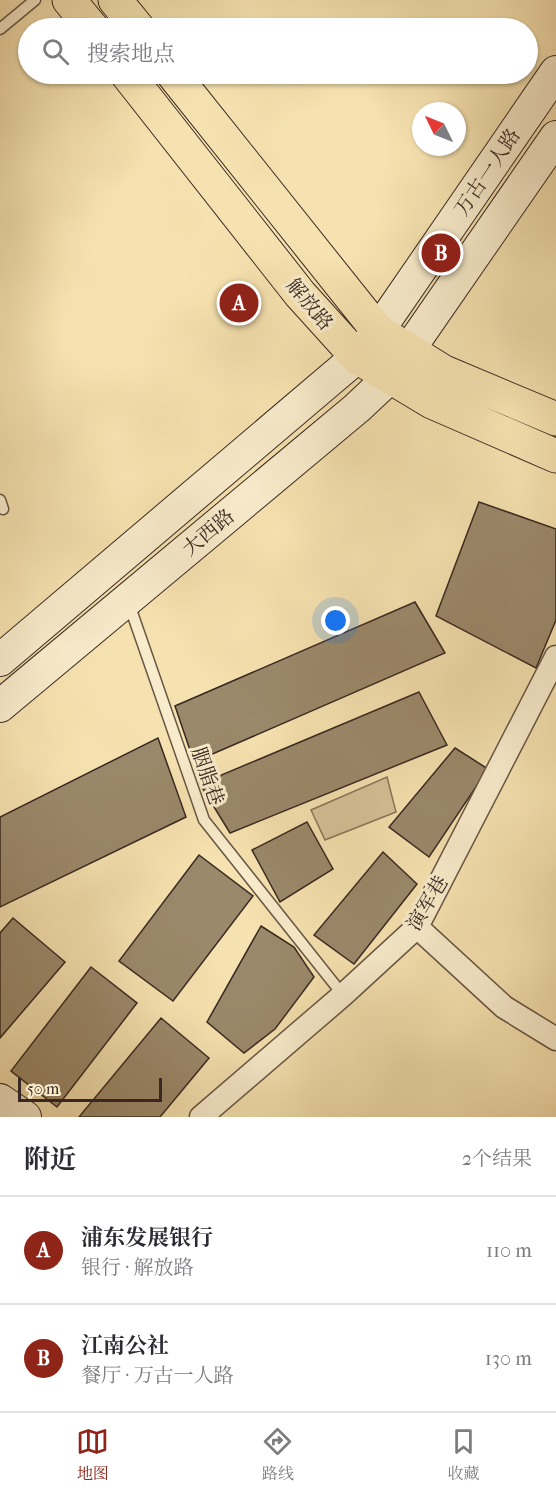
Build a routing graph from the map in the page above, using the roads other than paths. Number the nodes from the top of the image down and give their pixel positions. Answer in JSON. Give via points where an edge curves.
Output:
{"nodes":[{"id":1,"x":35,"y":0,"type":"edge"},
{"id":2,"x":69,"y":0,"type":"edge"},
{"id":3,"x":115,"y":0,"type":"edge"},
{"id":4,"x":84,"y":18,"type":"edge"},
{"id":5,"x":130,"y":18,"type":"edge"},
{"id":6,"x":0,"y":29,"type":"edge"},
{"id":7,"x":556,"y":72,"type":"edge"},
{"id":8,"x":135,"y":84,"type":"edge"},
{"id":9,"x":181,"y":84,"type":"edge"},
{"id":10,"x":556,"y":137,"type":"edge"},
{"id":11,"x":378,"y":331,"type":"junction"},
{"id":12,"x":410,"y":350,"type":"junction"},
{"id":13,"x":357,"y":357,"type":"junction"},
{"id":14,"x":390,"y":377,"type":"junction"},
{"id":15,"x":556,"y":419,"type":"edge"},
{"id":16,"x":556,"y":456,"type":"edge"},
{"id":17,"x":127,"y":600,"type":"junction"},
{"id":18,"x":556,"y":657,"type":"edge"},
{"id":19,"x":0,"y":660,"type":"edge"},
{"id":20,"x":0,"y":706,"type":"edge"},
{"id":21,"x":417,"y":927,"type":"junction"},
{"id":22,"x":343,"y":995,"type":"junction"},
{"id":23,"x":556,"y":1038,"type":"edge"},
{"id":24,"x":201,"y":1117,"type":"edge"}],
"edges":[{"from":1,"to":6,"type":"lane"},
{"from":2,"to":4,"type":"main road"},
{"from":3,"to":5,"type":"main road"},
{"from":7,"to":11,"type":"street","name":"万古一人路"},
{"from":8,"to":13,"type":"main road","name":"解放路","via":[[300,294]]},
{"from":9,"to":11,"type":"main road","name":"解放路"},
{"from":10,"to":12,"type":"street","name":"万古一人路"},
{"from":11,"to":12,"type":"main road","name":"解放路"},
{"from":11,"to":13,"type":"street","name":"大西路"},
{"from":12,"to":14,"type":"street","name":"大西路"},
{"from":12,"to":15,"type":"main road","name":"解放路","via":[[444,372]]},
{"from":13,"to":14,"type":"main road","name":"解放路"},
{"from":13,"to":19,"type":"street","name":"大西路"},
{"from":14,"to":16,"type":"main road","name":"解放路","via":[[432,402]]},
{"from":14,"to":17,"type":"street","name":"大西路"},
{"from":17,"to":20,"type":"street","name":"大西路"},
{"from":17,"to":22,"type":"lane","name":"胭脂巷","via":[[204,820]]},
{"from":18,"to":21,"type":"street","name":"演军巷"},
{"from":21,"to":22,"type":"street","name":"演军巷"},
{"from":21,"to":23,"type":"street","via":[[504,1007]]},
{"from":22,"to":24,"type":"street","name":"演军巷"}]}
